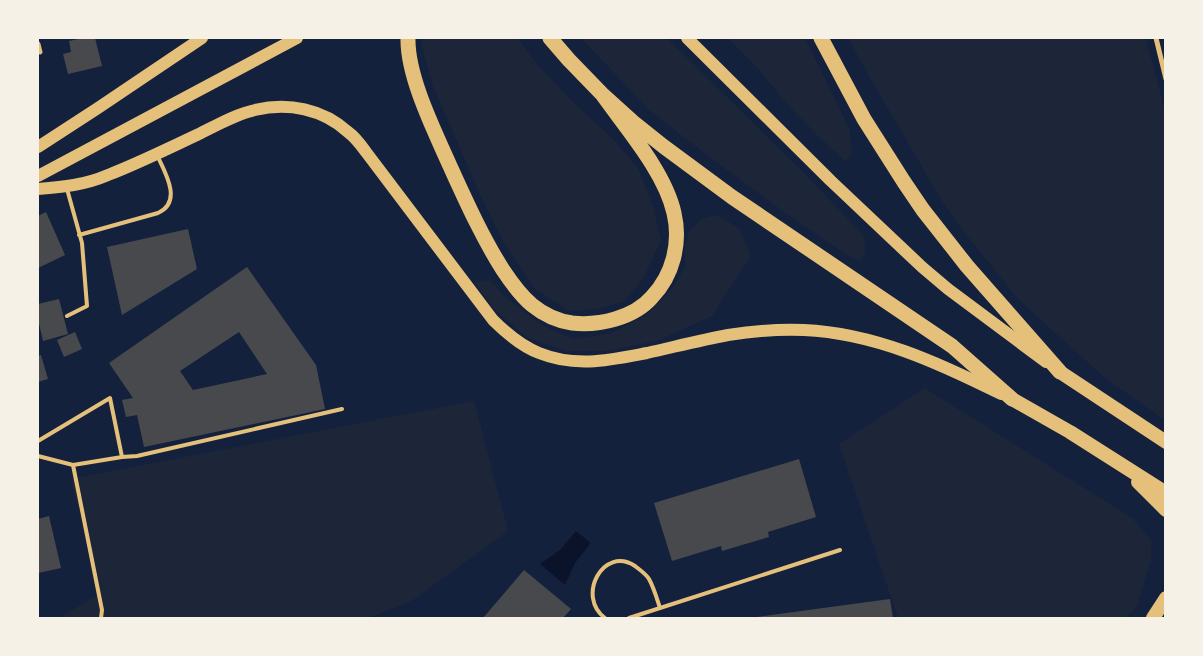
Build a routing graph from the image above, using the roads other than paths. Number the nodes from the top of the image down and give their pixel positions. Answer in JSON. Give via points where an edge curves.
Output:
{"nodes":[{"id":1,"x":202,"y":38,"type":"edge"},
{"id":2,"x":297,"y":38,"type":"edge"},
{"id":3,"x":408,"y":38,"type":"edge"},
{"id":4,"x":550,"y":38,"type":"edge"},
{"id":5,"x":687,"y":38,"type":"edge"},
{"id":6,"x":821,"y":38,"type":"edge"},
{"id":7,"x":1156,"y":38,"type":"edge"},
{"id":8,"x":38,"y":44,"type":"edge"},
{"id":9,"x":40,"y":52,"type":"dead end"},
{"id":10,"x":1166,"y":79,"type":"edge"},
{"id":11,"x":602,"y":94,"type":"junction"},
{"id":12,"x":38,"y":146,"type":"edge"},
{"id":13,"x":156,"y":154,"type":"junction"},
{"id":14,"x":38,"y":176,"type":"edge"},
{"id":15,"x":67,"y":187,"type":"junction"},
{"id":16,"x":38,"y":189,"type":"edge"},
{"id":17,"x":79,"y":235,"type":"junction"},
{"id":18,"x":67,"y":316,"type":"dead end"},
{"id":19,"x":1060,"y":372,"type":"junction"},
{"id":20,"x":1012,"y":399,"type":"junction"},
{"id":21,"x":342,"y":409,"type":"dead end"},
{"id":22,"x":38,"y":441,"type":"edge"},
{"id":23,"x":1166,"y":442,"type":"edge"},
{"id":24,"x":38,"y":456,"type":"edge"},
{"id":25,"x":122,"y":457,"type":"junction"},
{"id":26,"x":1122,"y":465,"type":"junction"},
{"id":27,"x":72,"y":466,"type":"junction"},
{"id":28,"x":1166,"y":493,"type":"edge"},
{"id":29,"x":1166,"y":510,"type":"edge"},
{"id":30,"x":840,"y":550,"type":"dead end"},
{"id":31,"x":1166,"y":598,"type":"edge"},
{"id":32,"x":660,"y":608,"type":"junction"},
{"id":33,"x":101,"y":618,"type":"edge"},
{"id":34,"x":605,"y":618,"type":"edge"},
{"id":35,"x":629,"y":618,"type":"edge"},
{"id":36,"x":1153,"y":618,"type":"edge"}],
"edges":[{"from":1,"to":12,"type":"main road"},
{"from":2,"to":14,"type":"main road"},
{"from":3,"to":11,"type":"highway","via":[[413,70],[428,116],[488,246],[523,297],[543,313],[571,323],[608,321],[642,306],[660,289],[675,253],[674,212],[664,184]]},
{"from":4,"to":11,"type":"highway"},
{"from":5,"to":19,"type":"main road","via":[[922,267]]},
{"from":6,"to":19,"type":"highway","via":[[864,119],[923,210],[967,266]]},
{"from":7,"to":10,"type":"street"},
{"from":8,"to":9,"type":"street"},
{"from":11,"to":20,"type":"highway","via":[[703,176],[952,346]]},
{"from":13,"to":15,"type":"main road","via":[[106,176]]},
{"from":13,"to":17,"type":"lane","via":[[171,191],[165,209],[158,214]]},
{"from":13,"to":20,"type":"main road","via":[[254,110],[293,107],[326,117],[348,132],[366,152],[493,320],[524,345],[551,357],[580,362],[605,361],[748,332],[821,331],[863,339],[928,360]]},
{"from":15,"to":16,"type":"main road"},
{"from":15,"to":17,"type":"lane"},
{"from":17,"to":18,"type":"lane","via":[[87,306]]},
{"from":19,"to":23,"type":"highway"},
{"from":20,"to":26,"type":"highway"},
{"from":21,"to":25,"type":"lane"},
{"from":22,"to":25,"type":"lane","via":[[110,398]]},
{"from":24,"to":27,"type":"lane"},
{"from":25,"to":27,"type":"lane"},
{"from":26,"to":28,"type":"highway"},
{"from":26,"to":29,"type":"highway"},
{"from":27,"to":33,"type":"lane"},
{"from":30,"to":32,"type":"lane"},
{"from":31,"to":36,"type":"highway"},
{"from":32,"to":34,"type":"lane","via":[[645,574],[633,564],[616,562],[603,568],[594,587],[593,601]]},
{"from":32,"to":35,"type":"lane"}]}
